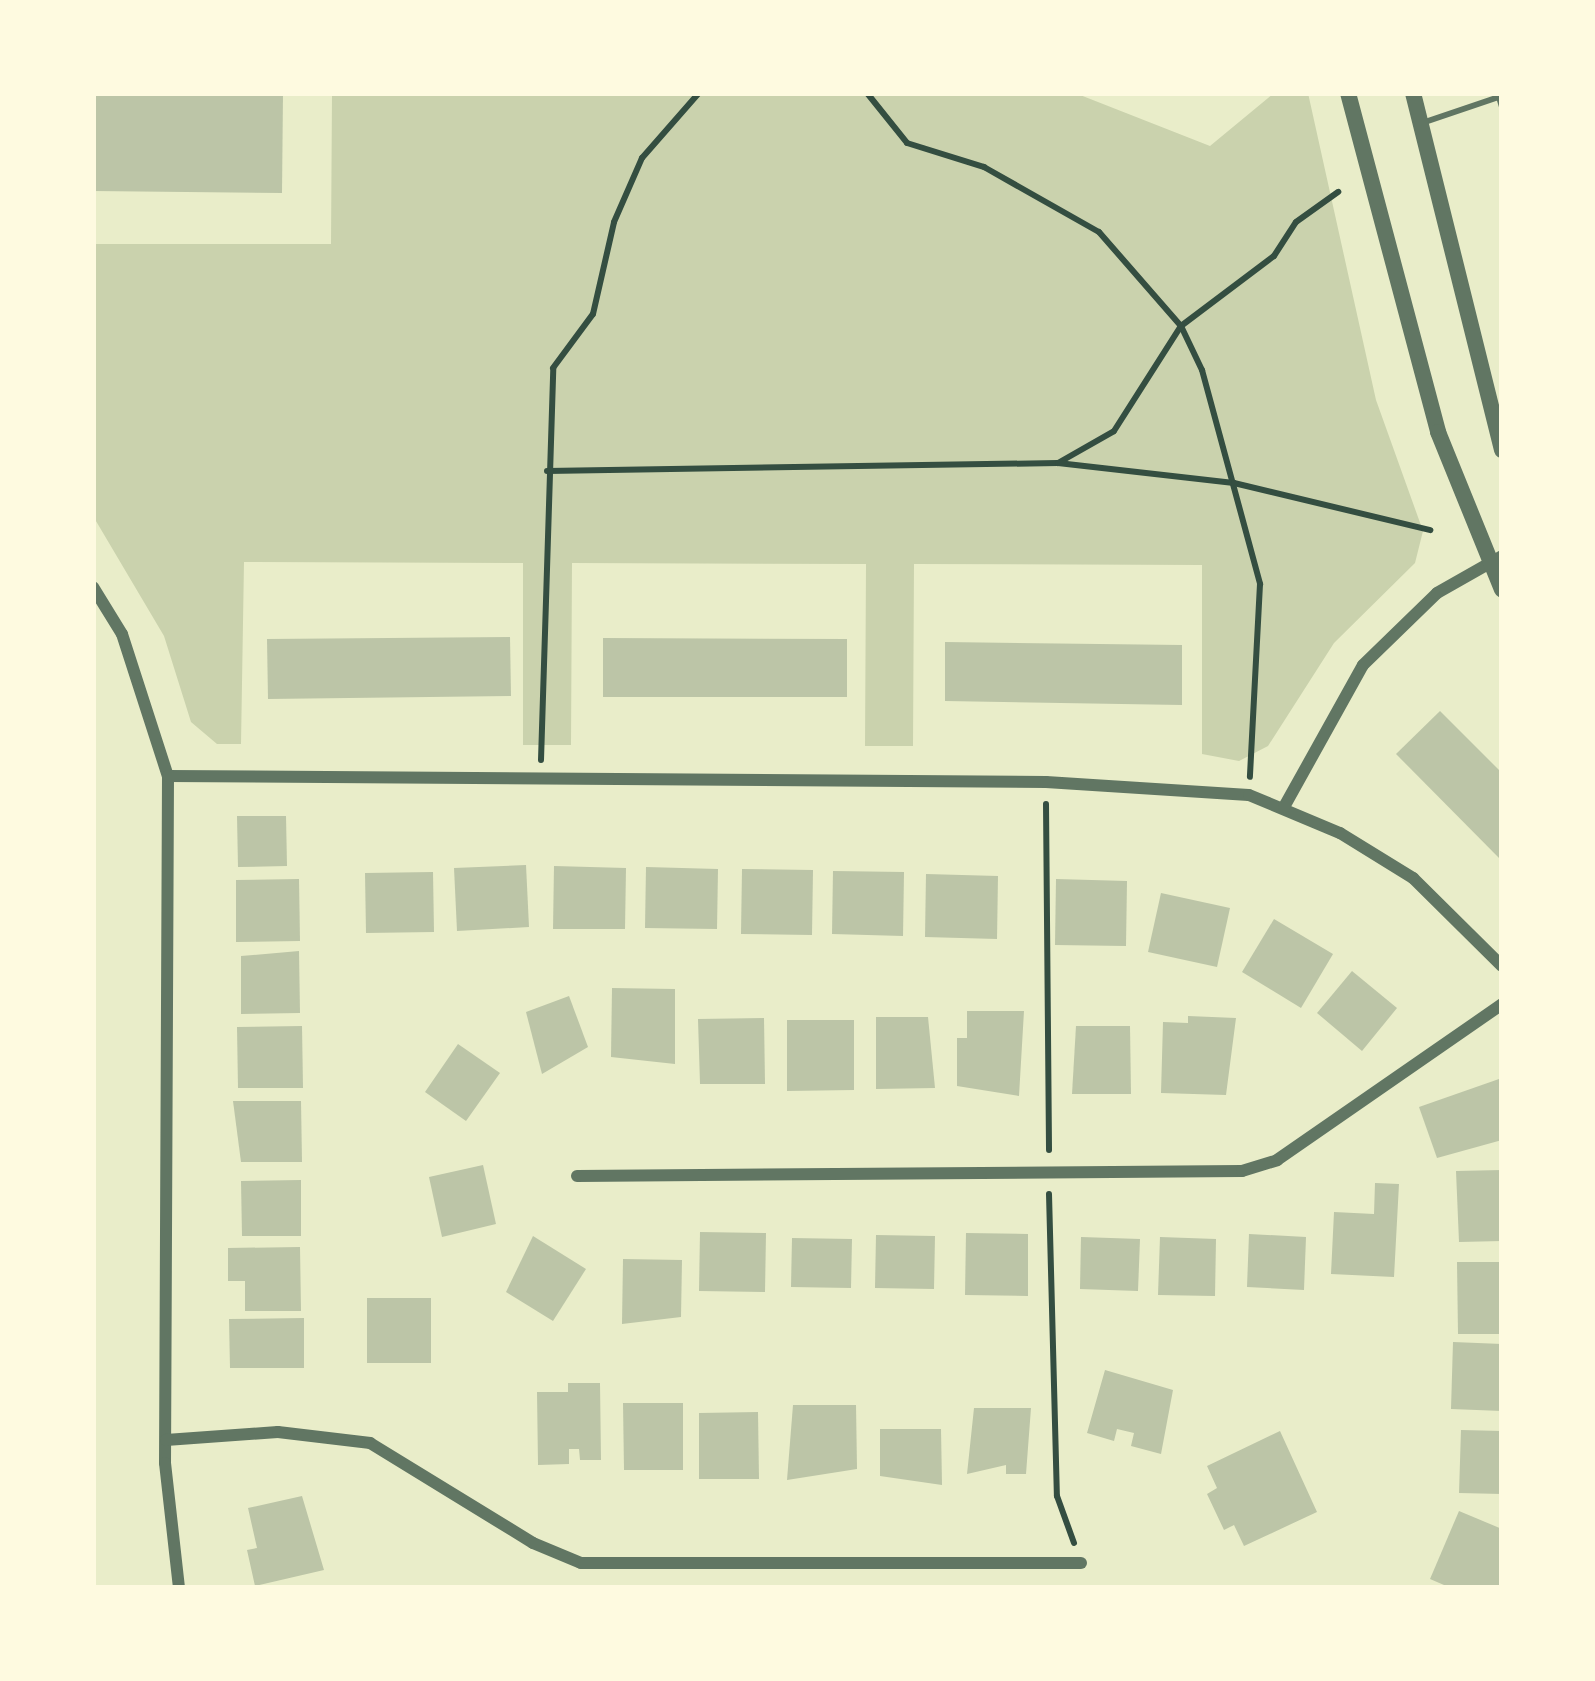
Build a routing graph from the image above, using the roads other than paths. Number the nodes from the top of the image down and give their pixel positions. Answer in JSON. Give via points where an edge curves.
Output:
{"nodes":[{"id":1,"x":1348,"y":93,"type":"edge"},
{"id":2,"x":1413,"y":93,"type":"edge"},
{"id":3,"x":1500,"y":95,"type":"edge"},
{"id":4,"x":1502,"y":107,"type":"edge"},
{"id":5,"x":1422,"y":123,"type":"junction"},
{"id":6,"x":1502,"y":450,"type":"edge"},
{"id":7,"x":1495,"y":560,"type":"edge"},
{"id":8,"x":93,"y":587,"type":"edge"},
{"id":9,"x":1502,"y":590,"type":"edge"},
{"id":10,"x":168,"y":776,"type":"junction"},
{"id":11,"x":1284,"y":807,"type":"junction"},
{"id":12,"x":1502,"y":966,"type":"edge"},
{"id":13,"x":1502,"y":1004,"type":"edge"},
{"id":14,"x":577,"y":1176,"type":"dead end"},
{"id":15,"x":166,"y":1440,"type":"junction"},
{"id":16,"x":1081,"y":1563,"type":"dead end"},
{"id":17,"x":179,"y":1588,"type":"edge"}],
"edges":[{"from":1,"to":7,"type":"street","via":[[1438,432]]},
{"from":2,"to":5,"type":"street"},
{"from":3,"to":4,"type":"lane"},
{"from":3,"to":5,"type":"lane"},
{"from":5,"to":6,"type":"street"},
{"from":7,"to":9,"type":"street"},
{"from":7,"to":11,"type":"street","via":[[1437,593],[1363,665]]},
{"from":8,"to":10,"type":"street","via":[[122,634]]},
{"from":10,"to":11,"type":"street","via":[[1046,782],[1249,795]]},
{"from":10,"to":15,"type":"street"},
{"from":11,"to":12,"type":"street","via":[[1413,878]]},
{"from":13,"to":14,"type":"street","via":[[1277,1160],[1242,1171]]},
{"from":15,"to":16,"type":"street","via":[[278,1432],[370,1443],[533,1543],[581,1563]]},
{"from":15,"to":17,"type":"street"}]}
